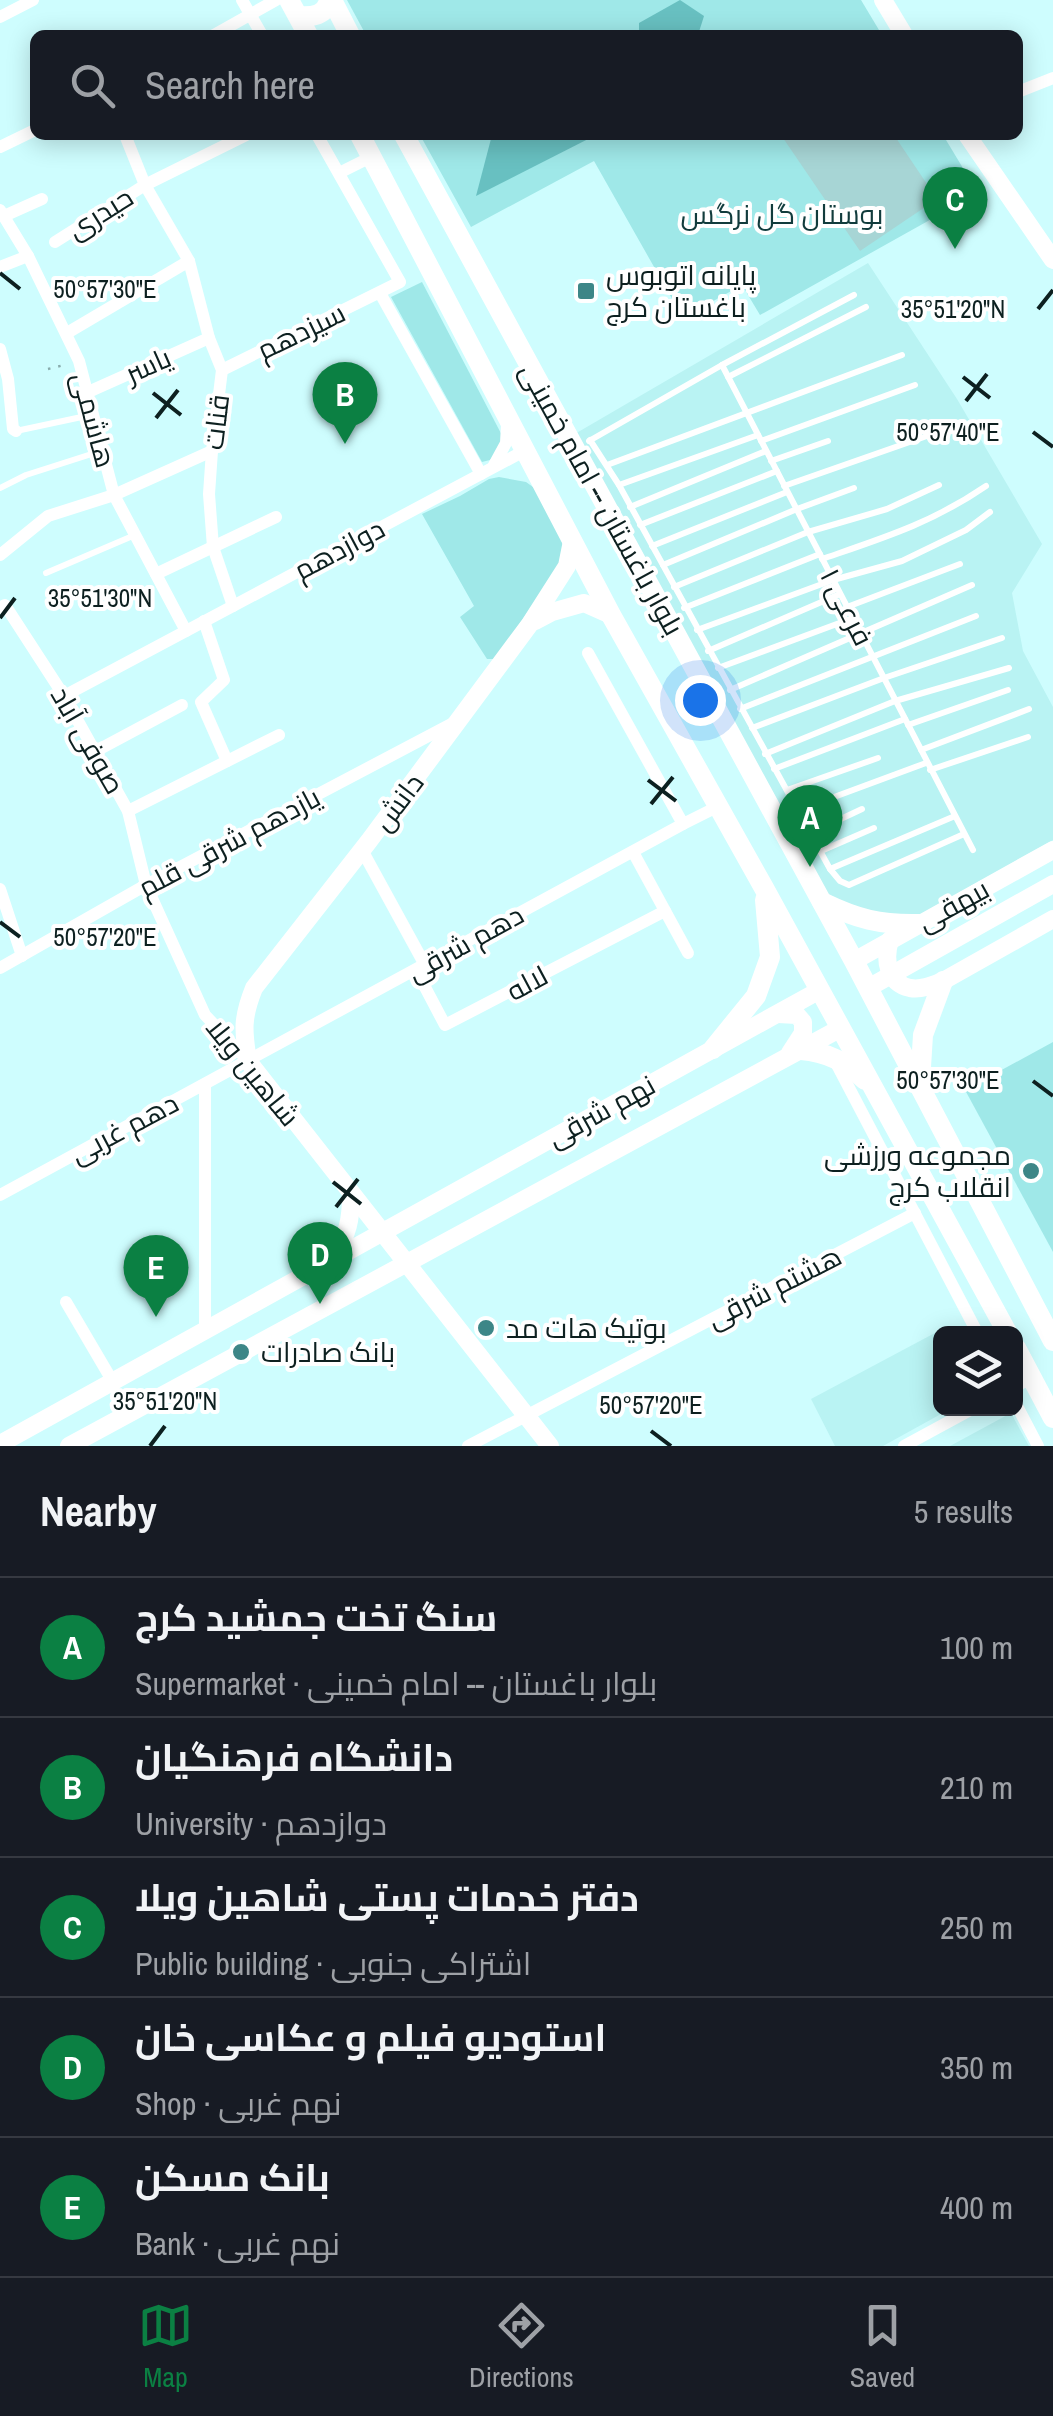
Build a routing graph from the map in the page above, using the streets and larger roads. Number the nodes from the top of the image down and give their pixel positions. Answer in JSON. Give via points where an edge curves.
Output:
{"nodes":[{"id":1,"x":33,"y":0,"type":"edge"},
{"id":2,"x":242,"y":0,"type":"edge"},
{"id":3,"x":276,"y":0,"type":"edge"},
{"id":4,"x":330,"y":0,"type":"edge"},
{"id":5,"x":883,"y":0,"type":"edge"},
{"id":6,"x":250,"y":15,"type":"junction"},
{"id":7,"x":298,"y":17,"type":"edge"},
{"id":8,"x":0,"y":18,"type":"edge"},
{"id":9,"x":223,"y":30,"type":"edge"},
{"id":10,"x":259,"y":30,"type":"edge"},
{"id":11,"x":342,"y":30,"type":"edge"},
{"id":12,"x":901,"y":30,"type":"edge"},
{"id":13,"x":1053,"y":78,"type":"edge"},
{"id":14,"x":1023,"y":90,"type":"edge"},
{"id":15,"x":30,"y":132,"type":"edge"},
{"id":16,"x":126,"y":140,"type":"edge"},
{"id":17,"x":236,"y":140,"type":"edge"},
{"id":18,"x":321,"y":140,"type":"edge"},
{"id":19,"x":363,"y":140,"type":"edge"},
{"id":20,"x":407,"y":140,"type":"edge"},
{"id":21,"x":970,"y":140,"type":"edge"},
{"id":22,"x":0,"y":147,"type":"edge"},
{"id":23,"x":371,"y":156,"type":"junction"},
{"id":24,"x":339,"y":173,"type":"junction"},
{"id":25,"x":145,"y":185,"type":"junction"},
{"id":26,"x":42,"y":199,"type":"dead end"},
{"id":27,"x":2,"y":213,"type":"edge"},
{"id":28,"x":55,"y":242,"type":"dead end"},
{"id":29,"x":28,"y":256,"type":"junction"},
{"id":30,"x":1053,"y":260,"type":"edge"},
{"id":31,"x":189,"y":261,"type":"junction"},
{"id":32,"x":0,"y":267,"type":"edge"},
{"id":33,"x":380,"y":293,"type":"junction"},
{"id":34,"x":67,"y":333,"type":"junction"},
{"id":35,"x":209,"y":338,"type":"junction"},
{"id":36,"x":0,"y":349,"type":"edge"},
{"id":37,"x":222,"y":370,"type":"junction"},
{"id":38,"x":86,"y":393,"type":"junction"},
{"id":39,"x":5,"y":396,"type":"edge"},
{"id":40,"x":503,"y":407,"type":"junction"},
{"id":41,"x":16,"y":431,"type":"road end"},
{"id":42,"x":526,"y":450,"type":"junction"},
{"id":43,"x":212,"y":451,"type":"junction"},
{"id":44,"x":487,"y":471,"type":"junction"},
{"id":45,"x":545,"y":488,"type":"junction"},
{"id":46,"x":114,"y":495,"type":"junction"},
{"id":47,"x":276,"y":517,"type":"dead end"},
{"id":48,"x":572,"y":541,"type":"junction"},
{"id":49,"x":212,"y":547,"type":"junction"},
{"id":50,"x":0,"y":555,"type":"edge"},
{"id":51,"x":156,"y":574,"type":"junction"},
{"id":52,"x":3,"y":606,"type":"edge"},
{"id":53,"x":232,"y":606,"type":"junction"},
{"id":54,"x":611,"y":615,"type":"junction"},
{"id":55,"x":204,"y":621,"type":"junction"},
{"id":56,"x":530,"y":624,"type":"junction"},
{"id":57,"x":186,"y":631,"type":"junction"},
{"id":58,"x":588,"y":653,"type":"dead end"},
{"id":59,"x":64,"y":696,"type":"junction"},
{"id":60,"x":182,"y":706,"type":"dead end"},
{"id":61,"x":460,"y":720,"type":"junction"},
{"id":62,"x":279,"y":734,"type":"dead end"},
{"id":63,"x":96,"y":751,"type":"junction"},
{"id":64,"x":226,"y":762,"type":"junction"},
{"id":65,"x":717,"y":807,"type":"junction"},
{"id":66,"x":128,"y":811,"type":"junction"},
{"id":67,"x":683,"y":824,"type":"junction"},
{"id":68,"x":362,"y":850,"type":"junction"},
{"id":69,"x":1053,"y":850,"type":"edge"},
{"id":70,"x":633,"y":852,"type":"junction"},
{"id":71,"x":1053,"y":884,"type":"edge"},
{"id":72,"x":146,"y":885,"type":"junction"},
{"id":73,"x":764,"y":888,"type":"junction"},
{"id":74,"x":0,"y":889,"type":"edge"},
{"id":75,"x":822,"y":902,"type":"junction"},
{"id":76,"x":665,"y":911,"type":"junction"},
{"id":77,"x":1053,"y":918,"type":"edge"},
{"id":78,"x":919,"y":924,"type":"junction"},
{"id":79,"x":890,"y":940,"type":"junction"},
{"id":80,"x":688,"y":953,"type":"dead end"},
{"id":81,"x":22,"y":956,"type":"junction"},
{"id":82,"x":854,"y":961,"type":"junction"},
{"id":83,"x":420,"y":967,"type":"junction"},
{"id":84,"x":0,"y":968,"type":"edge"},
{"id":85,"x":891,"y":974,"type":"junction"},
{"id":86,"x":943,"y":981,"type":"junction"},
{"id":87,"x":868,"y":988,"type":"junction"},
{"id":88,"x":820,"y":990,"type":"junction"},
{"id":89,"x":776,"y":1014,"type":"junction"},
{"id":90,"x":841,"y":1028,"type":"junction"},
{"id":91,"x":713,"y":1049,"type":"junction"},
{"id":92,"x":794,"y":1054,"type":"junction"},
{"id":93,"x":834,"y":1058,"type":"junction"},
{"id":94,"x":248,"y":1061,"type":"junction"},
{"id":95,"x":205,"y":1084,"type":"junction"},
{"id":96,"x":920,"y":1085,"type":"junction"},
{"id":97,"x":876,"y":1092,"type":"junction"},
{"id":98,"x":0,"y":1195,"type":"edge"},
{"id":99,"x":351,"y":1195,"type":"junction"},
{"id":100,"x":915,"y":1214,"type":"junction"},
{"id":101,"x":992,"y":1224,"type":"junction"},
{"id":102,"x":383,"y":1232,"type":"junction"},
{"id":103,"x":961,"y":1244,"type":"junction"},
{"id":104,"x":1010,"y":1256,"type":"junction"},
{"id":105,"x":331,"y":1261,"type":"junction"},
{"id":106,"x":407,"y":1263,"type":"junction"},
{"id":107,"x":974,"y":1271,"type":"junction"},
{"id":108,"x":66,"y":1302,"type":"dead end"},
{"id":109,"x":974,"y":1326,"type":"edge"},
{"id":110,"x":1004,"y":1326,"type":"edge"},
{"id":111,"x":205,"y":1330,"type":"junction"},
{"id":112,"x":1053,"y":1341,"type":"edge"},
{"id":113,"x":113,"y":1382,"type":"junction"},
{"id":114,"x":1024,"y":1382,"type":"edge"},
{"id":115,"x":526,"y":1416,"type":"junction"},
{"id":116,"x":959,"y":1416,"type":"edge"},
{"id":117,"x":1022,"y":1416,"type":"edge"},
{"id":118,"x":1053,"y":1418,"type":"edge"},
{"id":119,"x":2,"y":1442,"type":"edge"},
{"id":120,"x":69,"y":1446,"type":"edge"},
{"id":121,"x":468,"y":1446,"type":"edge"},
{"id":122,"x":550,"y":1446,"type":"edge"},
{"id":123,"x":904,"y":1446,"type":"edge"},
{"id":124,"x":1038,"y":1446,"type":"edge"}],
"edges":[{"from":1,"to":8,"type":"street"},
{"from":2,"to":6,"type":"street"},
{"from":3,"to":6,"type":"street"},
{"from":4,"to":7,"type":"main road","via":[[316,16]]},
{"from":4,"to":11,"type":"main road"},
{"from":5,"to":12,"type":"street"},
{"from":6,"to":9,"type":"street"},
{"from":6,"to":10,"type":"street"},
{"from":13,"to":14,"type":"street"},
{"from":15,"to":22,"type":"street"},
{"from":16,"to":25,"type":"street","name":"قنات"},
{"from":17,"to":25,"type":"street","name":"حیدری"},
{"from":18,"to":24,"type":"street"},
{"from":19,"to":23,"type":"main road","name":"بلوار باغستان -- امام خمینی"},
{"from":20,"to":75,"type":"main road","name":"بلوار باغستان -- امام خمینی","via":[[582,444]]},
{"from":21,"to":30,"type":"street"},
{"from":23,"to":24,"type":"street"},
{"from":23,"to":40,"type":"main road","name":"بلوار باغستان -- امام خمینی"},
{"from":24,"to":33,"type":"street","name":"سیزدهم","via":[[400,282]]},
{"from":25,"to":28,"type":"street","name":"حیدری"},
{"from":25,"to":31,"type":"street","name":"قنات"},
{"from":26,"to":27,"type":"street"},
{"from":27,"to":29,"type":"street","name":"هاشمی"},
{"from":29,"to":32,"type":"street"},
{"from":29,"to":34,"type":"street","name":"هاشمی"},
{"from":31,"to":34,"type":"street"},
{"from":31,"to":35,"type":"street","name":"قنات"},
{"from":33,"to":37,"type":"street","name":"سیزدهم"},
{"from":33,"to":44,"type":"street"},
{"from":34,"to":38,"type":"street","name":"هاشمی"},
{"from":35,"to":37,"type":"street","name":"قنات"},
{"from":35,"to":38,"type":"street","name":"یاسر"},
{"from":36,"to":39,"type":"street"},
{"from":37,"to":43,"type":"street","name":"قنات"},
{"from":38,"to":46,"type":"street","name":"هاشمی"},
{"from":39,"to":41,"type":"street"},
{"from":40,"to":42,"type":"main road","name":"بلوار باغستان -- امام خمینی"},
{"from":40,"to":44,"type":"street","via":[[506,443]]},
{"from":42,"to":44,"type":"street","name":"دوازدهم"},
{"from":42,"to":45,"type":"main road","name":"بلوار باغستان -- امام خمینی"},
{"from":43,"to":46,"type":"street"},
{"from":43,"to":49,"type":"street","name":"قنات"},
{"from":44,"to":45,"type":"street","via":[[517,466]]},
{"from":44,"to":53,"type":"street","name":"دوازدهم"},
{"from":45,"to":48,"type":"main road","name":"بلوار باغستان -- امام خمینی"},
{"from":46,"to":50,"type":"street","via":[[48,516]]},
{"from":46,"to":51,"type":"street","name":"هاشمی"},
{"from":47,"to":49,"type":"street"},
{"from":48,"to":54,"type":"main road","name":"بلوار باغستان -- امام خمینی"},
{"from":48,"to":56,"type":"street","name":"دانش","via":[[567,566]]},
{"from":49,"to":51,"type":"street"},
{"from":49,"to":53,"type":"street","name":"قنات"},
{"from":51,"to":57,"type":"street","name":"هاشمی"},
{"from":52,"to":59,"type":"street","name":"صوفی آباد"},
{"from":53,"to":55,"type":"street","name":"دوازدهم"},
{"from":54,"to":56,"type":"street","via":[[584,603]]},
{"from":54,"to":65,"type":"main road","name":"بلوار باغستان -- امام خمینی"},
{"from":55,"to":57,"type":"street","name":"دوازدهم"},
{"from":55,"to":64,"type":"street","via":[[224,680],[201,702]]},
{"from":56,"to":61,"type":"street","name":"دانش"},
{"from":57,"to":59,"type":"street","name":"دوازدهم"},
{"from":58,"to":67,"type":"street"},
{"from":59,"to":63,"type":"street","name":"صوفی آباد"},
{"from":60,"to":63,"type":"street"},
{"from":61,"to":68,"type":"street","name":"دانش"},
{"from":61,"to":72,"type":"street","name":"یازدهم شرقی قلم"},
{"from":62,"to":64,"type":"street"},
{"from":63,"to":66,"type":"street","name":"صوفی آباد"},
{"from":64,"to":66,"type":"street"},
{"from":65,"to":67,"type":"street","name":"دهم شرقی"},
{"from":65,"to":73,"type":"main road","name":"بلوار باغستان -- امام خمینی"},
{"from":66,"to":72,"type":"street","name":"صوفی آباد"},
{"from":67,"to":70,"type":"street","name":"دهم شرقی"},
{"from":68,"to":83,"type":"street"},
{"from":68,"to":94,"type":"street","name":"دانش","via":[[254,988],[245,1012]]},
{"from":69,"to":78,"type":"street","name":"بیهقی"},
{"from":70,"to":76,"type":"street"},
{"from":70,"to":83,"type":"street","name":"دهم شرقی"},
{"from":71,"to":85,"type":"street","name":"بیهقی"},
{"from":72,"to":81,"type":"street","name":"یازدهم شرقی قلم"},
{"from":72,"to":94,"type":"street","name":"شاهین ویلا","via":[[205,1015]]},
{"from":73,"to":88,"type":"main road","name":"بلوار باغستان -- امام خمینی"},
{"from":73,"to":91,"type":"main road","via":[[770,956],[756,996]]},
{"from":74,"to":81,"type":"street"},
{"from":75,"to":78,"type":"main road","via":[[874,922]]},
{"from":75,"to":82,"type":"main road","name":"بلوار باغستان -- امام خمینی"},
{"from":76,"to":80,"type":"street"},
{"from":76,"to":83,"type":"street","name":"لاله","via":[[446,1026]]},
{"from":77,"to":86,"type":"street"},
{"from":78,"to":79,"type":"street","name":"بیهقی"},
{"from":79,"to":82,"type":"street","name":"بیهقی"},
{"from":79,"to":85,"type":"street"},
{"from":81,"to":84,"type":"street","name":"یازدهم شرقی قلم"},
{"from":82,"to":87,"type":"main road","name":"بلوار باغستان -- امام خمینی"},
{"from":83,"to":94,"type":"street","name":"دهم شرقی"},
{"from":85,"to":86,"type":"street","via":[[911,988]]},
{"from":85,"to":87,"type":"street","name":"بیهقی"},
{"from":86,"to":96,"type":"main road","via":[[923,1035]]},
{"from":87,"to":96,"type":"main road","name":"بلوار باغستان -- امام خمینی"},
{"from":88,"to":89,"type":"street","name":"نهم شرقی"},
{"from":88,"to":90,"type":"main road","name":"بلوار باغستان -- امام خمینی"},
{"from":89,"to":91,"type":"street","name":"نهم شرقی"},
{"from":89,"to":92,"type":"street","via":[[803,1022]]},
{"from":90,"to":92,"type":"street","name":"نهم شرقی"},
{"from":90,"to":97,"type":"main road","name":"بلوار باغستان -- امام خمینی"},
{"from":91,"to":102,"type":"street","name":"نهم شرقی"},
{"from":92,"to":93,"type":"main road"},
{"from":92,"to":106,"type":"street","name":"نهم شرقی"},
{"from":93,"to":97,"type":"main road"},
{"from":93,"to":100,"type":"street"},
{"from":94,"to":95,"type":"street","name":"دهم غربی"},
{"from":94,"to":99,"type":"street","name":"شاهین ویلا"},
{"from":95,"to":98,"type":"street","name":"دهم غربی"},
{"from":95,"to":111,"type":"street"},
{"from":96,"to":101,"type":"main road","name":"بلوار باغستان -- امام خمینی"},
{"from":97,"to":103,"type":"main road","name":"بلوار باغستان -- امام خمینی"},
{"from":99,"to":102,"type":"street","name":"شاهین ویلا"},
{"from":99,"to":105,"type":"street","via":[[346,1238]]},
{"from":100,"to":109,"type":"street"},
{"from":100,"to":115,"type":"street","name":"هشتم شرقی"},
{"from":101,"to":103,"type":"main road","via":[[985,1242]]},
{"from":101,"to":104,"type":"main road","name":"بلوار باغستان -- امام خمینی"},
{"from":102,"to":105,"type":"street","name":"نهم شرقی"},
{"from":102,"to":106,"type":"street","name":"شاهین ویلا"},
{"from":103,"to":107,"type":"main road","name":"بلوار باغستان -- امام خمینی"},
{"from":104,"to":107,"type":"main road","via":[[992,1254]]},
{"from":104,"to":112,"type":"main road","name":"بلوار باغستان -- امام خمینی"},
{"from":105,"to":111,"type":"street","name":"نهم شرقی"},
{"from":106,"to":115,"type":"street","name":"شاهین ویلا"},
{"from":106,"to":120,"type":"street","name":"نهم شرقی"},
{"from":107,"to":110,"type":"main road","name":"بلوار باغستان -- امام خمینی"},
{"from":108,"to":113,"type":"street"},
{"from":111,"to":113,"type":"street","name":"نهم شرقی"},
{"from":113,"to":119,"type":"street","name":"نهم شرقی"},
{"from":114,"to":118,"type":"main road"},
{"from":115,"to":121,"type":"street","name":"هشتم شرقی"},
{"from":115,"to":122,"type":"street","name":"شاهین ویلا"},
{"from":116,"to":123,"type":"street"},
{"from":117,"to":124,"type":"street"}]}
